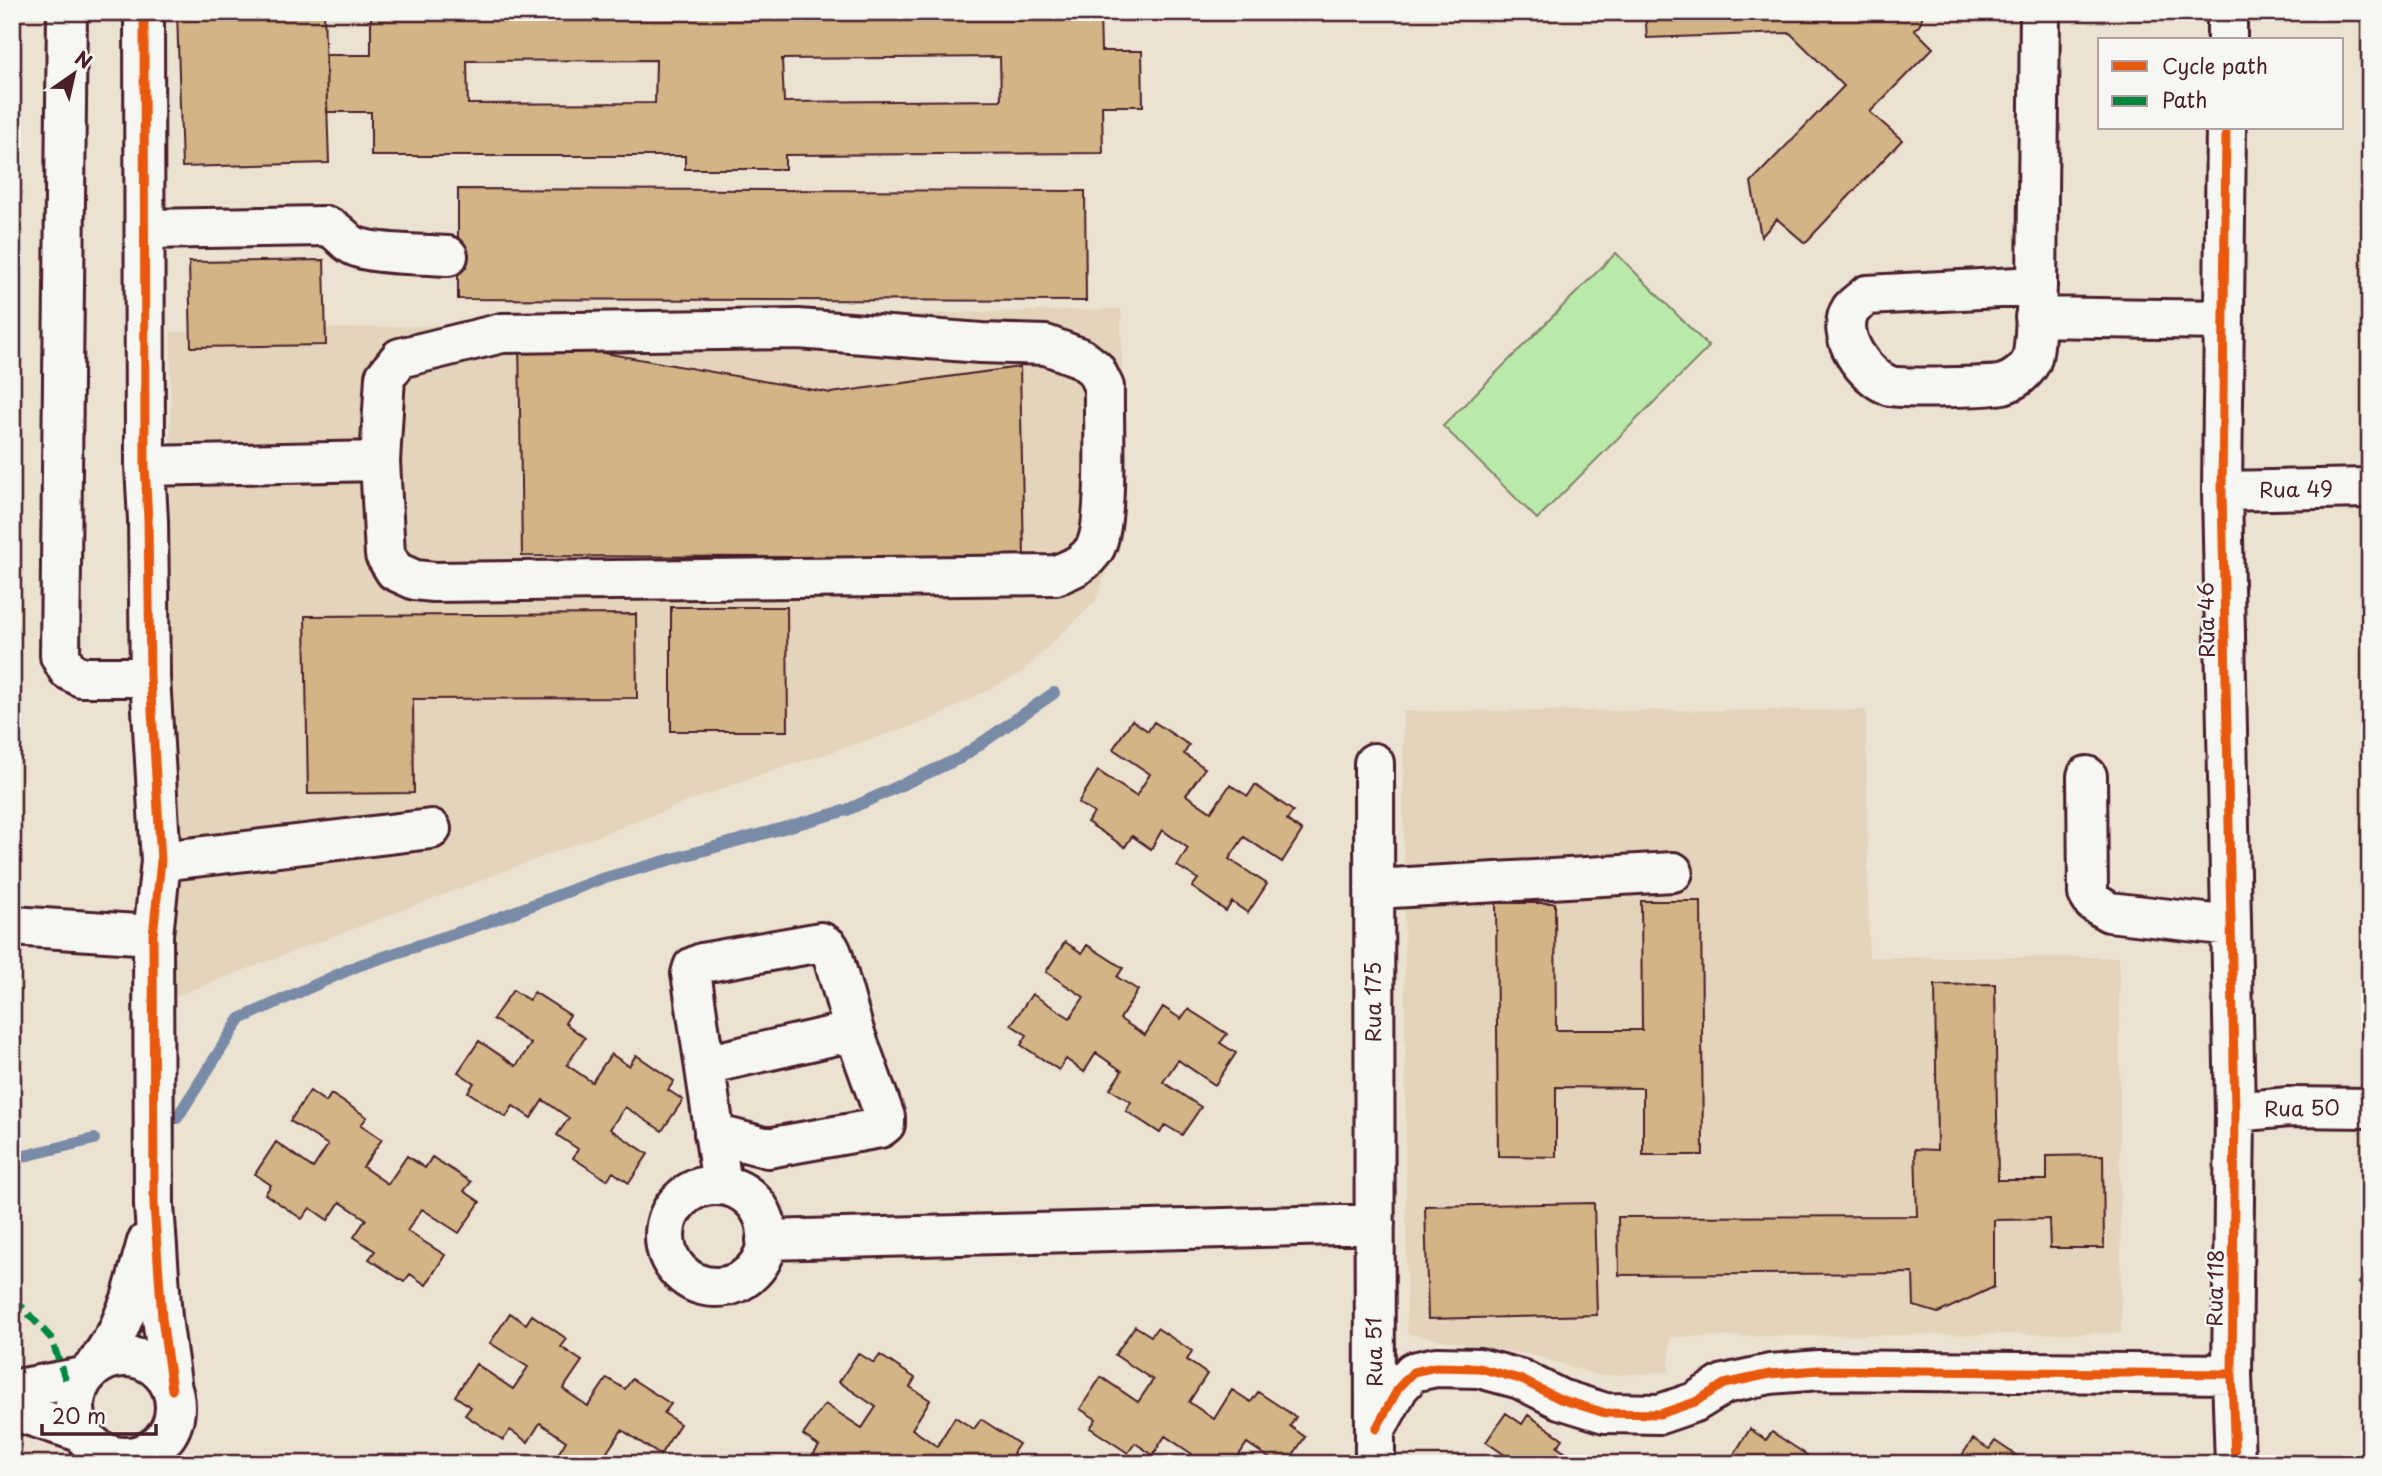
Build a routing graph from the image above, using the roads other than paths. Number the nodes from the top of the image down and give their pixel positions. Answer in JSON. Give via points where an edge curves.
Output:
{"nodes":[{"id":1,"x":67,"y":12,"type":"edge"},
{"id":2,"x":144,"y":12,"type":"edge"},
{"id":3,"x":2040,"y":12,"type":"edge"},
{"id":4,"x":2227,"y":12,"type":"edge"},
{"id":5,"x":2227,"y":38,"type":"edge"},
{"id":6,"x":2226,"y":130,"type":"edge"},
{"id":7,"x":145,"y":229,"type":"junction"},
{"id":8,"x":448,"y":256,"type":"dead end"},
{"id":9,"x":2224,"y":320,"type":"junction"},
{"id":10,"x":380,"y":461,"type":"junction"},
{"id":11,"x":145,"y":466,"type":"junction"},
{"id":12,"x":2370,"y":488,"type":"edge"},
{"id":13,"x":2222,"y":491,"type":"junction"},
{"id":14,"x":150,"y":677,"type":"junction"},
{"id":15,"x":1374,"y":763,"type":"dead end"},
{"id":16,"x":2087,"y":776,"type":"dead end"},
{"id":17,"x":430,"y":828,"type":"dead end"},
{"id":18,"x":161,"y":861,"type":"junction"},
{"id":19,"x":1673,"y":872,"type":"dead end"},
{"id":20,"x":1374,"y":889,"type":"junction"},
{"id":21,"x":12,"y":926,"type":"edge"},
{"id":22,"x":2231,"y":926,"type":"junction"},
{"id":23,"x":153,"y":935,"type":"junction"},
{"id":24,"x":854,"y":1031,"type":"junction"},
{"id":25,"x":705,"y":1065,"type":"junction"},
{"id":26,"x":2370,"y":1108,"type":"edge"},
{"id":27,"x":2235,"y":1112,"type":"junction"},
{"id":28,"x":714,"y":1134,"type":"junction"},
{"id":29,"x":722,"y":1185,"type":"junction"},
{"id":30,"x":154,"y":1205,"type":"junction"},
{"id":31,"x":1375,"y":1232,"type":"junction"},
{"id":32,"x":766,"y":1240,"type":"junction"},
{"id":33,"x":1375,"y":1284,"type":"junction"},
{"id":34,"x":1436,"y":1367,"type":"junction"},
{"id":35,"x":90,"y":1372,"type":"junction"},
{"id":36,"x":2232,"y":1374,"type":"junction"},
{"id":37,"x":12,"y":1390,"type":"edge"},
{"id":38,"x":172,"y":1406,"type":"junction"},
{"id":39,"x":12,"y":1410,"type":"edge"},
{"id":40,"x":1376,"y":1446,"type":"edge"},
{"id":41,"x":91,"y":1447,"type":"edge"},
{"id":42,"x":156,"y":1464,"type":"edge"},
{"id":43,"x":2235,"y":1464,"type":"edge"}],
"edges":[{"from":1,"to":14,"type":"street","via":[[60,656],[68,670],[81,677]]},
{"from":2,"to":7,"type":"street"},
{"from":3,"to":9,"type":"street","via":[[2036,302]]},
{"from":4,"to":5,"type":"street"},
{"from":6,"to":9,"type":"street","name":"Rua 46"},
{"from":7,"to":8,"type":"street","via":[[326,226],[336,229],[346,243],[362,249]]},
{"from":7,"to":11,"type":"street"},
{"from":9,"to":13,"type":"street","name":"Rua 46"},
{"from":10,"to":10,"type":"street","via":[[385,377],[400,358],[502,332],[798,329],[1046,345],[1081,358],[1095,369],[1104,387],[1102,524],[1095,547],[1080,565],[1056,575],[415,580],[394,572],[385,555]]},
{"from":10,"to":11,"type":"street"},
{"from":11,"to":14,"type":"street"},
{"from":12,"to":13,"type":"street","name":"Rua 49"},
{"from":13,"to":22,"type":"street","name":"Rua 46"},
{"from":14,"to":18,"type":"street"},
{"from":15,"to":20,"type":"street","name":"Rua 175"},
{"from":16,"to":22,"type":"street","via":[[2088,894],[2094,902],[2109,912]]},
{"from":17,"to":18,"type":"street"},
{"from":18,"to":23,"type":"street"},
{"from":19,"to":20,"type":"street"},
{"from":20,"to":31,"type":"street","name":"Rua 175"},
{"from":21,"to":23,"type":"street"},
{"from":22,"to":27,"type":"street","name":"Rua 46"},
{"from":23,"to":30,"type":"street"},
{"from":24,"to":25,"type":"street"},
{"from":24,"to":25,"type":"street","via":[[832,953],[821,942],[702,963],[693,967],[691,974]]},
{"from":24,"to":28,"type":"street","via":[[886,1117],[880,1128],[768,1148]]},
{"from":25,"to":28,"type":"street"},
{"from":26,"to":27,"type":"street","name":"Rua 50"},
{"from":27,"to":36,"type":"street","name":"Rua 118"},
{"from":28,"to":29,"type":"street"},
{"from":29,"to":32,"type":"street","via":[[742,1192],[758,1208],[765,1220]]},
{"from":29,"to":32,"type":"street","via":[[694,1189],[673,1207],[664,1232],[665,1245],[678,1270],[700,1284],[727,1286],[741,1281],[760,1263]]},
{"from":30,"to":35,"type":"street","via":[[131,1299],[117,1333]]},
{"from":30,"to":38,"type":"street"},
{"from":31,"to":32,"type":"street"},
{"from":31,"to":33,"type":"street","name":"Rua 51"},
{"from":33,"to":34,"type":"street","via":[[1384,1316],[1397,1335],[1409,1351]]},
{"from":33,"to":40,"type":"street","name":"Rua 51"},
{"from":34,"to":36,"type":"street","via":[[1479,1368],[1520,1379],[1560,1399],[1605,1413],[1660,1414],[1695,1402],[1724,1384],[1819,1370]]},
{"from":34,"to":40,"type":"street","via":[[1413,1371],[1399,1387]]},
{"from":35,"to":37,"type":"street"},
{"from":35,"to":38,"type":"street","via":[[109,1359],[140,1359],[166,1378]]},
{"from":35,"to":41,"type":"street","via":[[75,1405],[76,1420]]},
{"from":36,"to":43,"type":"street","name":"Rua 118"},
{"from":38,"to":41,"type":"street","via":[[165,1437],[153,1448],[122,1457]]},
{"from":38,"to":42,"type":"street"},
{"from":39,"to":41,"type":"street"}]}
